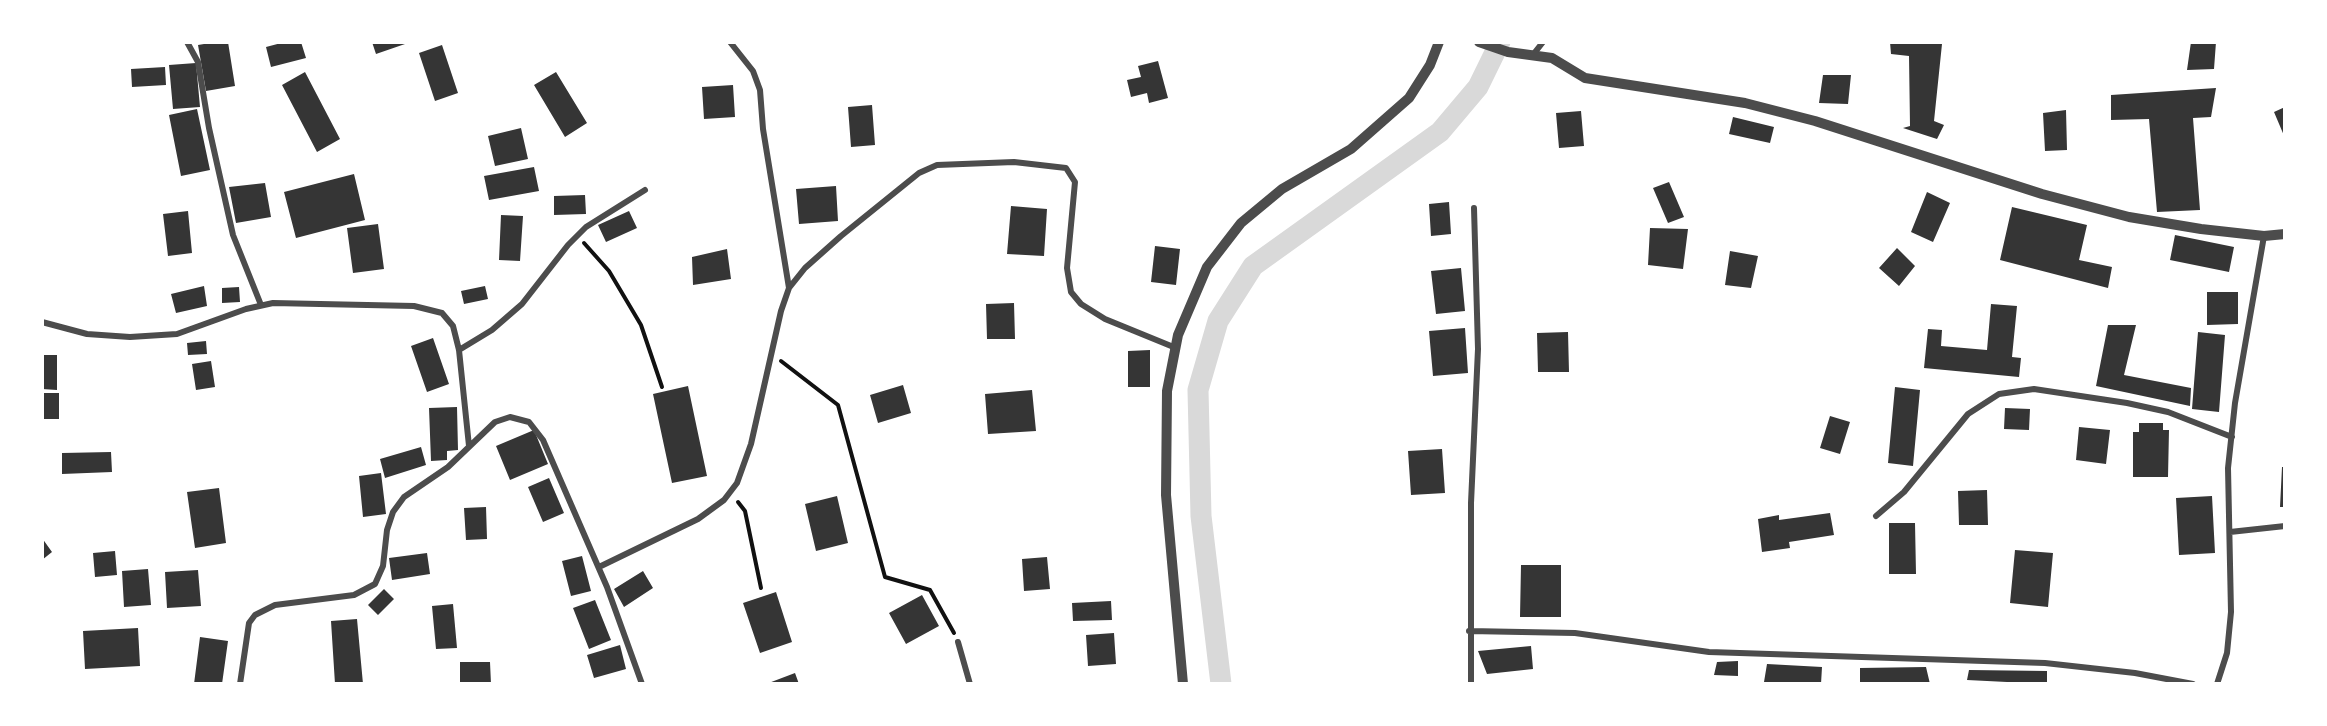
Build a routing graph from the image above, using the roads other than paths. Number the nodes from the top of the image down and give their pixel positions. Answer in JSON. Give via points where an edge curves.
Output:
{"nodes":[{"id":1,"x":187,"y":42,"type":"edge"},
{"id":2,"x":730,"y":42,"type":"edge"},
{"id":3,"x":1439,"y":42,"type":"edge"},
{"id":4,"x":1479,"y":42,"type":"edge"},
{"id":5,"x":1543,"y":42,"type":"edge"},
{"id":6,"x":1532,"y":56,"type":"junction"},
{"id":7,"x":645,"y":190,"type":"dead end"},
{"id":8,"x":1474,"y":208,"type":"dead end"},
{"id":9,"x":2285,"y":234,"type":"edge"},
{"id":10,"x":2264,"y":236,"type":"junction"},
{"id":11,"x":789,"y":288,"type":"junction"},
{"id":12,"x":261,"y":305,"type":"junction"},
{"id":13,"x":42,"y":322,"type":"edge"},
{"id":14,"x":1176,"y":348,"type":"junction"},
{"id":15,"x":459,"y":350,"type":"junction"},
{"id":16,"x":2232,"y":437,"type":"junction"},
{"id":17,"x":469,"y":446,"type":"junction"},
{"id":18,"x":1876,"y":516,"type":"dead end"},
{"id":19,"x":2285,"y":526,"type":"edge"},
{"id":20,"x":2230,"y":532,"type":"junction"},
{"id":21,"x":599,"y":567,"type":"junction"},
{"id":22,"x":1469,"y":631,"type":"junction"},
{"id":23,"x":958,"y":642,"type":"road end"},
{"id":24,"x":240,"y":684,"type":"edge"},
{"id":25,"x":642,"y":684,"type":"edge"},
{"id":26,"x":970,"y":684,"type":"edge"},
{"id":27,"x":1183,"y":684,"type":"edge"},
{"id":28,"x":1471,"y":684,"type":"edge"},
{"id":29,"x":2193,"y":684,"type":"edge"},
{"id":30,"x":2217,"y":684,"type":"edge"}],
"edges":[{"from":1,"to":12,"type":"street","via":[[198,62],[232,235]]},
{"from":2,"to":11,"type":"street","via":[[753,71],[760,90]]},
{"from":3,"to":14,"type":"street","via":[[1430,65],[1408,98],[1351,149],[1282,189],[1241,223],[1207,267]]},
{"from":4,"to":6,"type":"street"},
{"from":5,"to":6,"type":"street"},
{"from":6,"to":10,"type":"street","via":[[1552,58],[1585,78],[1745,103],[1815,121],[2042,194],[2129,217]]},
{"from":7,"to":15,"type":"street","via":[[586,227],[522,304],[492,330]]},
{"from":8,"to":22,"type":"street","via":[[1478,349]]},
{"from":9,"to":10,"type":"street"},
{"from":10,"to":16,"type":"street"},
{"from":11,"to":14,"type":"street","via":[[841,236],[919,173],[937,165],[1014,162],[1066,168],[1075,182],[1067,268],[1071,292],[1081,304],[1105,319]]},
{"from":11,"to":21,"type":"street","via":[[751,444],[737,483],[698,519]]},
{"from":12,"to":13,"type":"street","via":[[165,335],[87,334]]},
{"from":12,"to":15,"type":"street","via":[[311,302],[414,306],[442,313],[453,326]]},
{"from":14,"to":27,"type":"street","via":[[1167,391],[1166,495]]},
{"from":15,"to":17,"type":"street"},
{"from":16,"to":18,"type":"street","via":[[2168,412],[2127,403],[2034,389],[1999,394],[1968,414],[1904,492]]},
{"from":16,"to":20,"type":"street","via":[[2228,468]]},
{"from":17,"to":21,"type":"street","via":[[495,422],[510,417],[529,422],[543,440]]},
{"from":17,"to":24,"type":"street","via":[[448,467],[404,497],[393,512],[383,566],[375,584],[354,596],[275,605],[255,615],[249,624]]},
{"from":19,"to":20,"type":"street"},
{"from":20,"to":30,"type":"street","via":[[2230,622],[2227,653]]},
{"from":21,"to":25,"type":"street"},
{"from":22,"to":28,"type":"street"},
{"from":22,"to":29,"type":"street","via":[[1575,633],[1709,651],[2045,663]]},
{"from":23,"to":26,"type":"street"}]}
